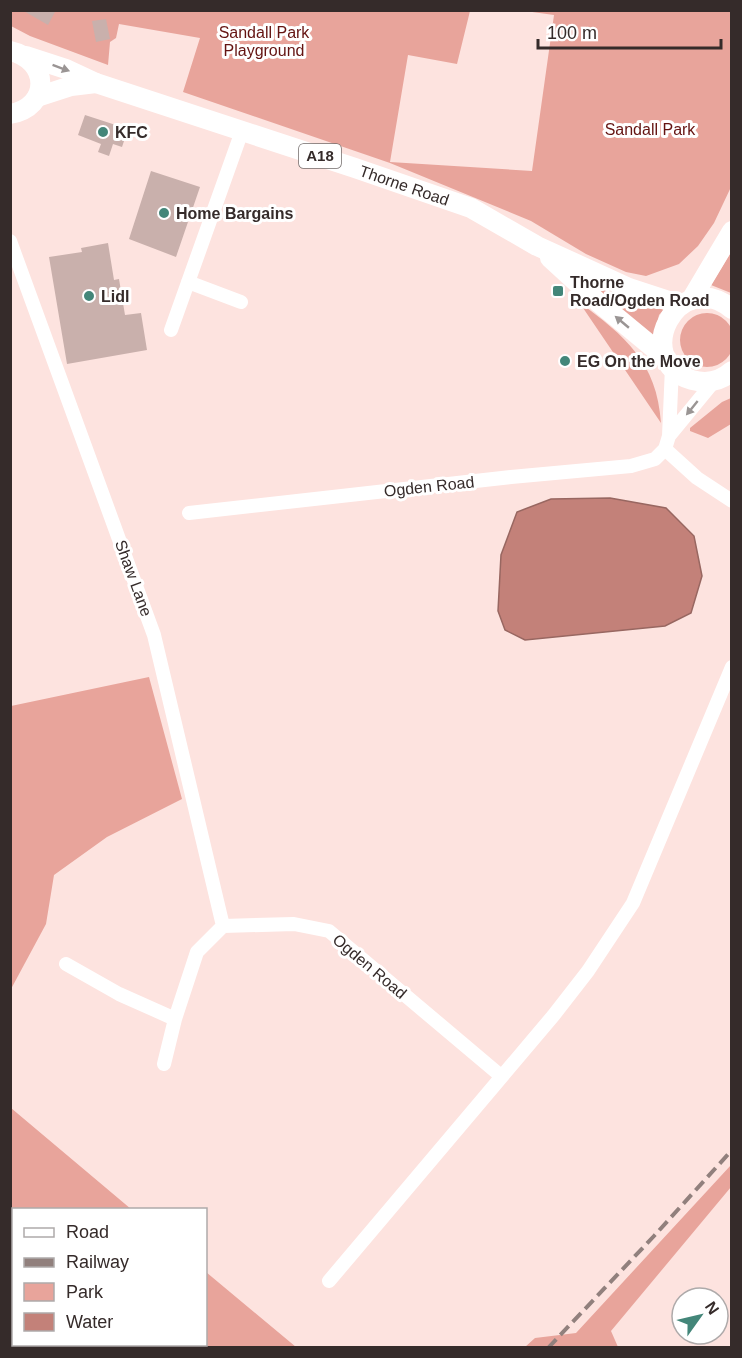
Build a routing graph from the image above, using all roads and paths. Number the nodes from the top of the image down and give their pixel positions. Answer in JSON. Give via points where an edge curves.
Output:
{"nodes":[{"id":1,"x":17,"y":52,"type":"edge"},
{"id":2,"x":96,"y":83,"type":"junction"},
{"id":3,"x":37,"y":97,"type":"junction"},
{"id":4,"x":10,"y":114,"type":"edge"},
{"id":5,"x":242,"y":131,"type":"junction"},
{"id":6,"x":732,"y":231,"type":"edge"},
{"id":7,"x":10,"y":241,"type":"edge"},
{"id":8,"x":537,"y":246,"type":"junction"},
{"id":9,"x":188,"y":282,"type":"junction"},
{"id":10,"x":241,"y":302,"type":"dead end"},
{"id":11,"x":686,"y":303,"type":"junction"},
{"id":12,"x":732,"y":309,"type":"edge"},
{"id":13,"x":171,"y":330,"type":"dead end"},
{"id":14,"x":669,"y":363,"type":"junction"},
{"id":15,"x":727,"y":375,"type":"edge"},
{"id":16,"x":667,"y":443,"type":"junction"},
{"id":17,"x":732,"y":501,"type":"edge"},
{"id":18,"x":189,"y":513,"type":"dead end"},
{"id":19,"x":732,"y":667,"type":"edge"},
{"id":20,"x":223,"y":926,"type":"junction"},
{"id":21,"x":66,"y":963,"type":"dead end"},
{"id":22,"x":175,"y":1019,"type":"junction"},
{"id":23,"x":164,"y":1064,"type":"dead end"},
{"id":24,"x":501,"y":1076,"type":"junction"},
{"id":25,"x":329,"y":1281,"type":"dead end"}],
"edges":[{"from":1,"to":2,"type":"highway","name":"Thorne Road","number":"A18","one_way":true},
{"from":1,"to":3,"type":"highway","via":[[33,62],[39,73]]},
{"from":2,"to":3,"type":"highway","name":"Thorne Road","number":"A18"},
{"from":2,"to":5,"type":"highway","name":"Thorne Road","number":"A18"},
{"from":3,"to":4,"type":"highway","name":"Thorne Road","via":[[23,110]]},
{"from":5,"to":8,"type":"highway","name":"Thorne Road","number":"A18","via":[[471,208]]},
{"from":5,"to":9,"type":"street"},
{"from":6,"to":11,"type":"highway"},
{"from":7,"to":20,"type":"street","name":"Shaw Lane","via":[[154,635]]},
{"from":8,"to":11,"type":"highway","name":"Thorne Road","number":"A18","via":[[629,288]]},
{"from":14,"to":8,"type":"highway","name":"Thorne Road","number":"A18","one_way":true},
{"from":9,"to":10,"type":"street"},
{"from":9,"to":13,"type":"street"},
{"from":11,"to":12,"type":"highway","name":"Thorne Road","via":[[699,298],[715,300]]},
{"from":11,"to":14,"type":"highway","via":[[670,315],[663,329],[662,345]]},
{"from":14,"to":15,"type":"highway","name":"Thorne Road","via":[[684,377],[699,382]]},
{"from":14,"to":16,"type":"street"},
{"from":15,"to":16,"type":"street","name":"Ogden Road","one_way":true},
{"from":16,"to":17,"type":"street","via":[[697,478]]},
{"from":16,"to":18,"type":"street","name":"Ogden Road","via":[[655,459],[631,466]]},
{"from":19,"to":24,"type":"street","via":[[633,903],[588,971]]},
{"from":20,"to":22,"type":"street","via":[[197,952]]},
{"from":20,"to":24,"type":"street","name":"Ogden Road","via":[[294,924],[328,932]]},
{"from":21,"to":22,"type":"street","via":[[119,994]]},
{"from":22,"to":23,"type":"street"},
{"from":24,"to":25,"type":"street"}]}
